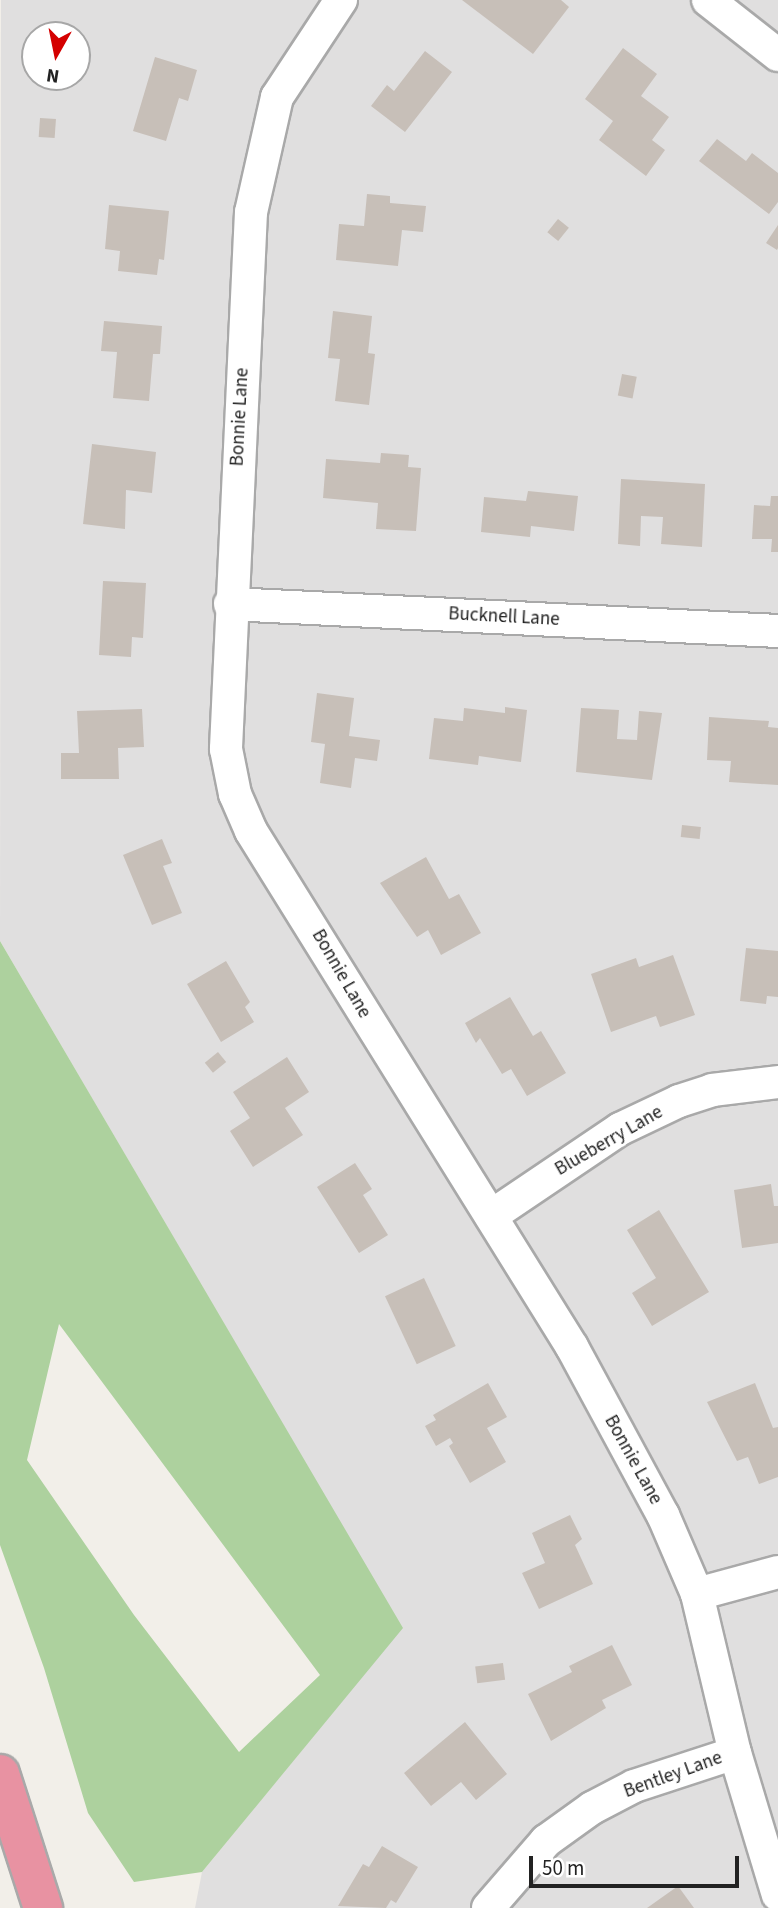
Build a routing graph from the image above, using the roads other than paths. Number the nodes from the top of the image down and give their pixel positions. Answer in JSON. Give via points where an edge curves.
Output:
{"nodes":[{"id":1,"x":341,"y":0,"type":"edge"},
{"id":2,"x":708,"y":0,"type":"edge"},
{"id":3,"x":778,"y":55,"type":"edge"},
{"id":4,"x":230,"y":604,"type":"junction"},
{"id":5,"x":778,"y":631,"type":"edge"},
{"id":6,"x":778,"y":1082,"type":"edge"},
{"id":7,"x":491,"y":1216,"type":"junction"},
{"id":8,"x":778,"y":1572,"type":"edge"},
{"id":9,"x":697,"y":1594,"type":"junction"},
{"id":10,"x":735,"y":1753,"type":"junction"},
{"id":11,"x":0,"y":1773,"type":"edge"},
{"id":12,"x":778,"y":1895,"type":"edge"},
{"id":13,"x":43,"y":1908,"type":"edge"},
{"id":14,"x":488,"y":1908,"type":"edge"}],
"edges":[{"from":1,"to":4,"type":"street","name":"Bonnie Lane","via":[[277,97],[255,184]]},
{"from":2,"to":3,"type":"street"},
{"from":4,"to":5,"type":"street","name":"Bucknell Lane"},
{"from":4,"to":7,"type":"street","name":"Bonnie Lane","via":[[226,749],[235,794],[251,831]]},
{"from":6,"to":7,"type":"street","name":"Blueberry Lane","via":[[712,1090],[620,1129]]},
{"from":7,"to":9,"type":"street","name":"Bonnie Lane","via":[[628,1446]]},
{"from":8,"to":9,"type":"street"},
{"from":9,"to":10,"type":"street","name":"Bonnie Lane"},
{"from":10,"to":12,"type":"street","name":"Bonnie Lane"},
{"from":10,"to":14,"type":"street","name":"Bentley Lane","via":[[634,1786],[592,1808],[546,1841]]},
{"from":11,"to":13,"type":"highway"}]}
